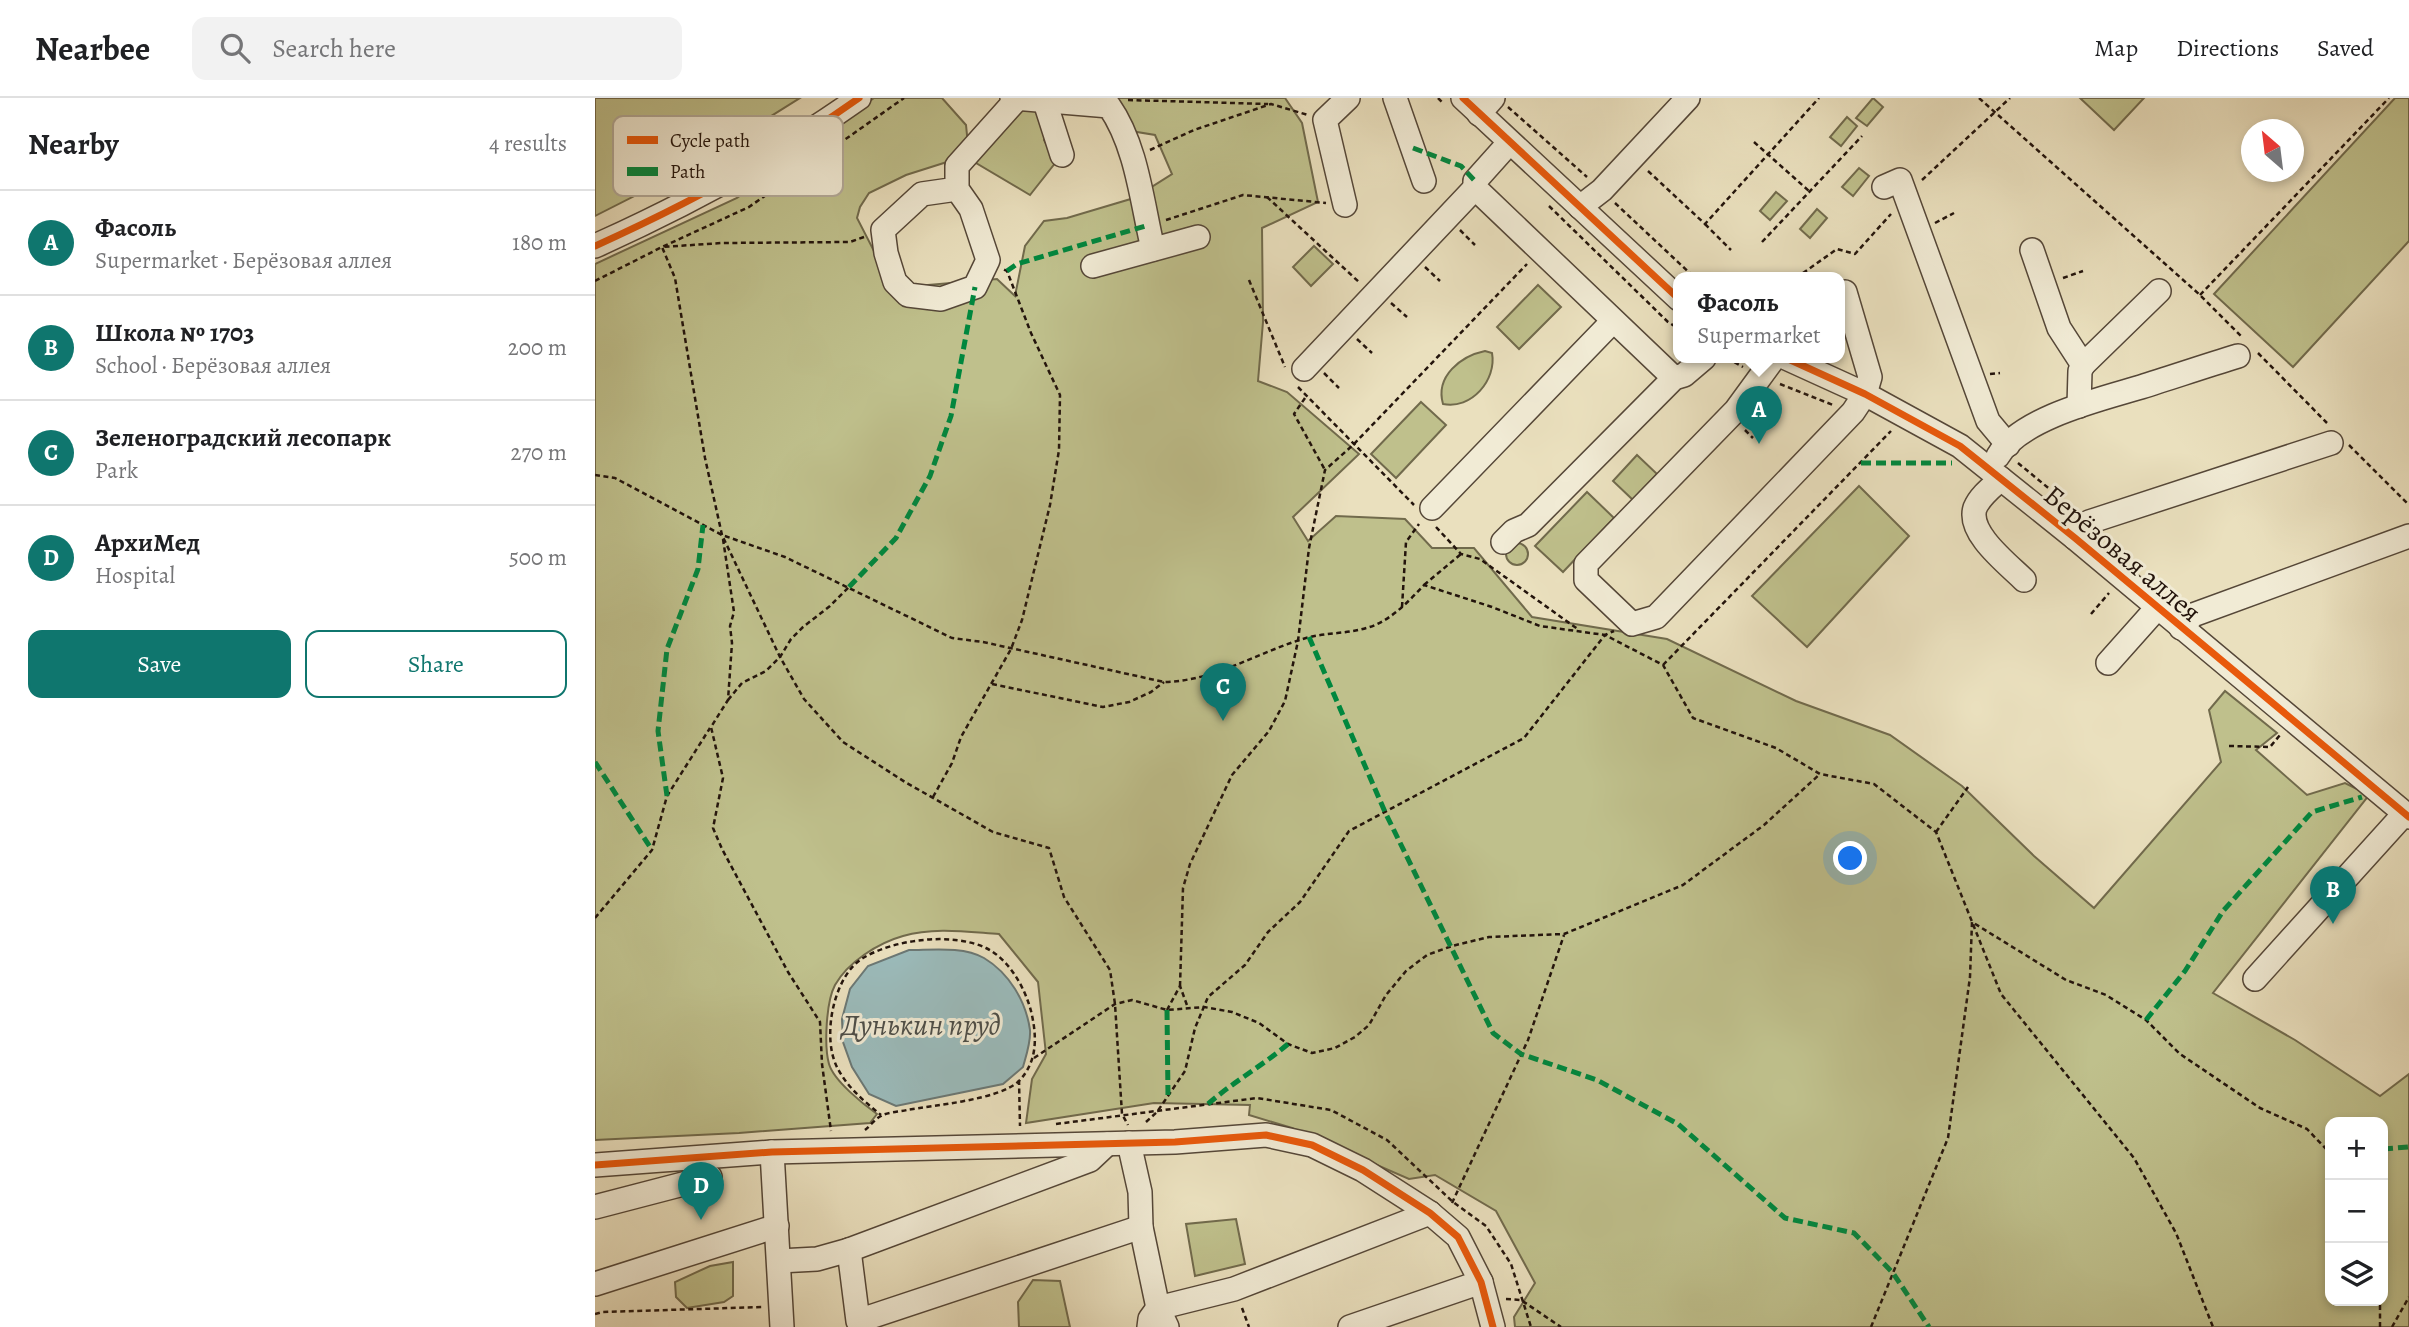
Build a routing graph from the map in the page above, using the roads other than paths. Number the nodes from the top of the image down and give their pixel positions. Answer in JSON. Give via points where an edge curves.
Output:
{"nodes":[{"id":1,"x":859,"y":98,"type":"edge"},
{"id":2,"x":1348,"y":98,"type":"edge"},
{"id":3,"x":1395,"y":98,"type":"edge"},
{"id":4,"x":1688,"y":98,"type":"edge"},
{"id":5,"x":1014,"y":99,"type":"edge"},
{"id":6,"x":1045,"y":102,"type":"junction"},
{"id":7,"x":1454,"y":102,"type":"edge"},
{"id":8,"x":1486,"y":106,"type":"edge"},
{"id":9,"x":834,"y":116,"type":"edge"},
{"id":10,"x":1509,"y":143,"type":"junction"},
{"id":11,"x":1062,"y":155,"type":"dead end"},
{"id":12,"x":1424,"y":181,"type":"dead end"},
{"id":13,"x":1884,"y":187,"type":"dead end"},
{"id":14,"x":1475,"y":188,"type":"junction"},
{"id":15,"x":957,"y":189,"type":"junction"},
{"id":16,"x":696,"y":196,"type":"edge"},
{"id":17,"x":1345,"y":205,"type":"road end"},
{"id":18,"x":1580,"y":207,"type":"junction"},
{"id":19,"x":1198,"y":237,"type":"dead end"},
{"id":20,"x":595,"y":246,"type":"edge"},
{"id":21,"x":1153,"y":250,"type":"junction"},
{"id":22,"x":2032,"y":250,"type":"dead end"},
{"id":23,"x":1093,"y":267,"type":"dead end"},
{"id":24,"x":2159,"y":291,"type":"dead end"},
{"id":25,"x":1845,"y":292,"type":"dead end"},
{"id":26,"x":1673,"y":294,"type":"edge"},
{"id":27,"x":1613,"y":321,"type":"junction"},
{"id":28,"x":2247,"y":350,"type":"road end"},
{"id":29,"x":1698,"y":363,"type":"edge"},
{"id":30,"x":1794,"y":363,"type":"edge"},
{"id":31,"x":2083,"y":365,"type":"junction"},
{"id":32,"x":1768,"y":368,"type":"edge"},
{"id":33,"x":1304,"y":369,"type":"dead end"},
{"id":34,"x":1674,"y":378,"type":"junction"},
{"id":35,"x":1859,"y":403,"type":"junction"},
{"id":36,"x":2079,"y":407,"type":"junction"},
{"id":37,"x":2336,"y":437,"type":"road end"},
{"id":38,"x":2008,"y":445,"type":"junction"},
{"id":39,"x":1996,"y":475,"type":"junction"},
{"id":40,"x":1429,"y":512,"type":"road end"},
{"id":41,"x":2409,"y":536,"type":"edge"},
{"id":42,"x":2075,"y":538,"type":"junction"},
{"id":43,"x":1494,"y":549,"type":"road end"},
{"id":44,"x":2024,"y":580,"type":"dead end"},
{"id":45,"x":2157,"y":608,"type":"junction"},
{"id":46,"x":2181,"y":628,"type":"junction"},
{"id":47,"x":2108,"y":663,"type":"dead end"},
{"id":48,"x":2407,"y":815,"type":"edge"},
{"id":49,"x":2255,"y":979,"type":"dead end"},
{"id":50,"x":1123,"y":1141,"type":"junction"},
{"id":51,"x":772,"y":1152,"type":"junction"},
{"id":52,"x":595,"y":1165,"type":"edge"},
{"id":53,"x":710,"y":1177,"type":"dead end"},
{"id":54,"x":595,"y":1207,"type":"edge"},
{"id":55,"x":1430,"y":1213,"type":"junction"},
{"id":56,"x":777,"y":1226,"type":"junction"},
{"id":57,"x":1141,"y":1227,"type":"junction"},
{"id":58,"x":849,"y":1250,"type":"junction"},
{"id":59,"x":779,"y":1261,"type":"junction"},
{"id":60,"x":595,"y":1284,"type":"edge"},
{"id":61,"x":1483,"y":1289,"type":"junction"},
{"id":62,"x":781,"y":1317,"type":"edge"},
{"id":63,"x":1158,"y":1321,"type":"edge"},
{"id":64,"x":858,"y":1324,"type":"edge"},
{"id":65,"x":1350,"y":1327,"type":"edge"},
{"id":66,"x":1493,"y":1327,"type":"edge"}],
"edges":[{"from":1,"to":9,"type":"street"},
{"from":2,"to":17,"type":"street","via":[[1325,120]]},
{"from":3,"to":12,"type":"street"},
{"from":4,"to":18,"type":"street","via":[[1602,190]]},
{"from":5,"to":6,"type":"street"},
{"from":5,"to":15,"type":"street","via":[[957,166]]},
{"from":6,"to":11,"type":"street"},
{"from":6,"to":21,"type":"street","via":[[1109,106],[1120,121]]},
{"from":7,"to":8,"type":"street"},
{"from":8,"to":10,"type":"street"},
{"from":10,"to":14,"type":"street","via":[[1475,180]]},
{"from":10,"to":18,"type":"street"},
{"from":13,"to":38,"type":"street","via":[[1900,180],[1988,421]]},
{"from":14,"to":27,"type":"street"},
{"from":14,"to":33,"type":"street"},
{"from":15,"to":15,"type":"street","via":[[971,209],[988,260],[975,286],[941,299],[908,295],[895,282],[883,230],[922,194]]},
{"from":16,"to":20,"type":"street"},
{"from":18,"to":26,"type":"street"},
{"from":19,"to":21,"type":"street"},
{"from":21,"to":23,"type":"street"},
{"from":22,"to":31,"type":"street","via":[[2059,328]]},
{"from":24,"to":31,"type":"street"},
{"from":25,"to":35,"type":"street","via":[[1870,377]]},
{"from":27,"to":34,"type":"street"},
{"from":27,"to":40,"type":"street"},
{"from":28,"to":36,"type":"street"},
{"from":29,"to":34,"type":"street"},
{"from":30,"to":35,"type":"street","name":"Берёзовая аллея"},
{"from":31,"to":36,"type":"street"},
{"from":32,"to":35,"type":"street","via":[[1731,416],[1586,564],[1586,580],[1632,624],[1656,617]]},
{"from":34,"to":43,"type":"street","via":[[1528,526],[1514,531]]},
{"from":35,"to":39,"type":"street","name":"Берёзовая аллея","via":[[1959,446]]},
{"from":36,"to":38,"type":"street","via":[[2030,428]]},
{"from":37,"to":42,"type":"street","via":[[2089,522]]},
{"from":38,"to":39,"type":"street","via":[[2002,449]]},
{"from":39,"to":42,"type":"street","name":"Берёзовая аллея"},
{"from":39,"to":44,"type":"street","via":[[1976,507],[1974,519],[1984,540]]},
{"from":41,"to":46,"type":"street","via":[[2193,615]]},
{"from":42,"to":45,"type":"street","name":"Берёзовая аллея"},
{"from":45,"to":46,"type":"street","name":"Берёзовая аллея"},
{"from":45,"to":47,"type":"street"},
{"from":46,"to":48,"type":"street","name":"Берёзовая аллея"},
{"from":48,"to":49,"type":"street"},
{"from":50,"to":51,"type":"street"},
{"from":50,"to":55,"type":"street","via":[[1266,1135],[1312,1145],[1363,1170]]},
{"from":50,"to":57,"type":"street","via":[[1140,1192]]},
{"from":50,"to":58,"type":"street","via":[[1090,1160]]},
{"from":51,"to":52,"type":"street"},
{"from":51,"to":56,"type":"street"},
{"from":53,"to":54,"type":"street"},
{"from":55,"to":61,"type":"street","via":[[1458,1237]]},
{"from":55,"to":63,"type":"street"},
{"from":56,"to":59,"type":"street"},
{"from":56,"to":60,"type":"street"},
{"from":57,"to":63,"type":"street"},
{"from":57,"to":64,"type":"street"},
{"from":58,"to":59,"type":"street","via":[[817,1259]]},
{"from":58,"to":64,"type":"street"},
{"from":59,"to":62,"type":"street"},
{"from":61,"to":65,"type":"street"},
{"from":61,"to":66,"type":"street"}]}
